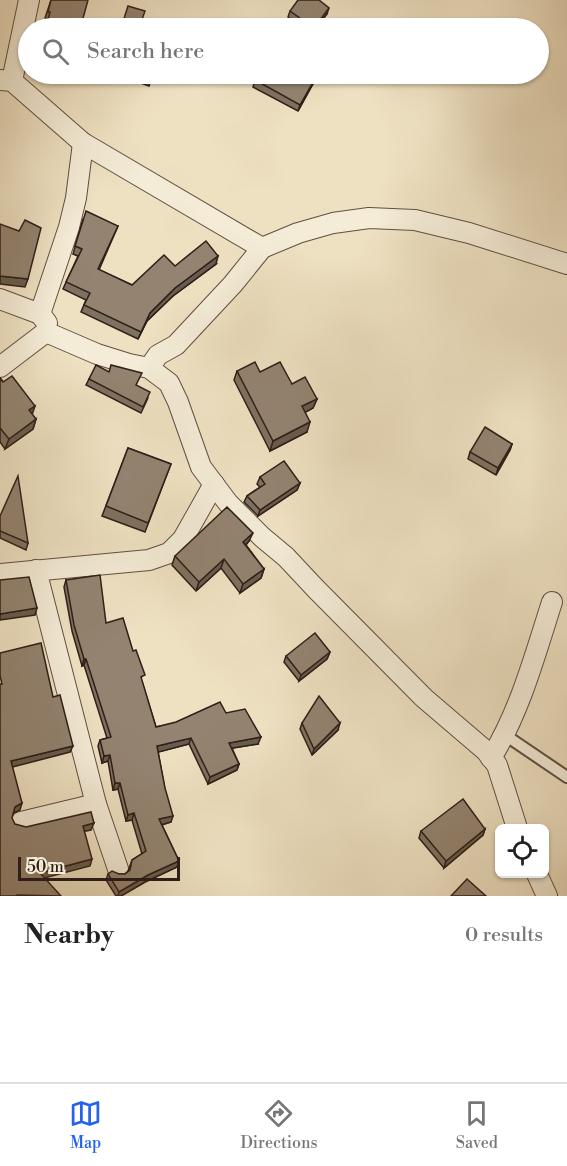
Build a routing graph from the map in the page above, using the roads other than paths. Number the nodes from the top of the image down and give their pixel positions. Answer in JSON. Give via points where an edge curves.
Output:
{"nodes":[{"id":1,"x":29,"y":0,"type":"edge"},
{"id":2,"x":24,"y":18,"type":"edge"},
{"id":3,"x":18,"y":38,"type":"edge"},
{"id":4,"x":6,"y":80,"type":"edge"},
{"id":5,"x":83,"y":143,"type":"junction"},
{"id":6,"x":262,"y":248,"type":"junction"},
{"id":7,"x":567,"y":264,"type":"edge"},
{"id":8,"x":0,"y":299,"type":"edge"},
{"id":9,"x":43,"y":323,"type":"junction"},
{"id":10,"x":0,"y":367,"type":"edge"},
{"id":11,"x":149,"y":368,"type":"junction"},
{"id":12,"x":214,"y":484,"type":"junction"},
{"id":13,"x":36,"y":570,"type":"junction"},
{"id":14,"x":0,"y":574,"type":"edge"},
{"id":15,"x":552,"y":602,"type":"dead end"},
{"id":16,"x":506,"y":735,"type":"junction"},
{"id":17,"x":491,"y":758,"type":"junction"},
{"id":18,"x":567,"y":777,"type":"edge"},
{"id":19,"x":96,"y":804,"type":"junction"},
{"id":20,"x":21,"y":822,"type":"dead end"},
{"id":21,"x":516,"y":824,"type":"edge"},
{"id":22,"x":118,"y":869,"type":"dead end"},
{"id":23,"x":539,"y":878,"type":"edge"},
{"id":24,"x":547,"y":896,"type":"edge"}],
"edges":[{"from":1,"to":2,"type":"street"},
{"from":3,"to":4,"type":"street"},
{"from":4,"to":5,"type":"street"},
{"from":5,"to":6,"type":"street"},
{"from":5,"to":9,"type":"street","via":[[76,198]]},
{"from":6,"to":7,"type":"street","via":[[333,223],[369,218],[415,220]]},
{"from":6,"to":11,"type":"street","via":[[177,345],[158,355]]},
{"from":8,"to":9,"type":"street"},
{"from":9,"to":10,"type":"street"},
{"from":9,"to":11,"type":"street","via":[[97,354]]},
{"from":11,"to":12,"type":"street","via":[[169,383],[201,467]]},
{"from":12,"to":13,"type":"street","via":[[183,539],[170,553],[149,560]]},
{"from":12,"to":17,"type":"street","via":[[236,511],[424,698]]},
{"from":13,"to":14,"type":"street"},
{"from":13,"to":19,"type":"street"},
{"from":15,"to":16,"type":"street"},
{"from":16,"to":17,"type":"street"},
{"from":16,"to":18,"type":"lane"},
{"from":17,"to":21,"type":"street","via":[[497,765]]},
{"from":19,"to":20,"type":"street"},
{"from":19,"to":22,"type":"street"},
{"from":23,"to":24,"type":"street"}]}
